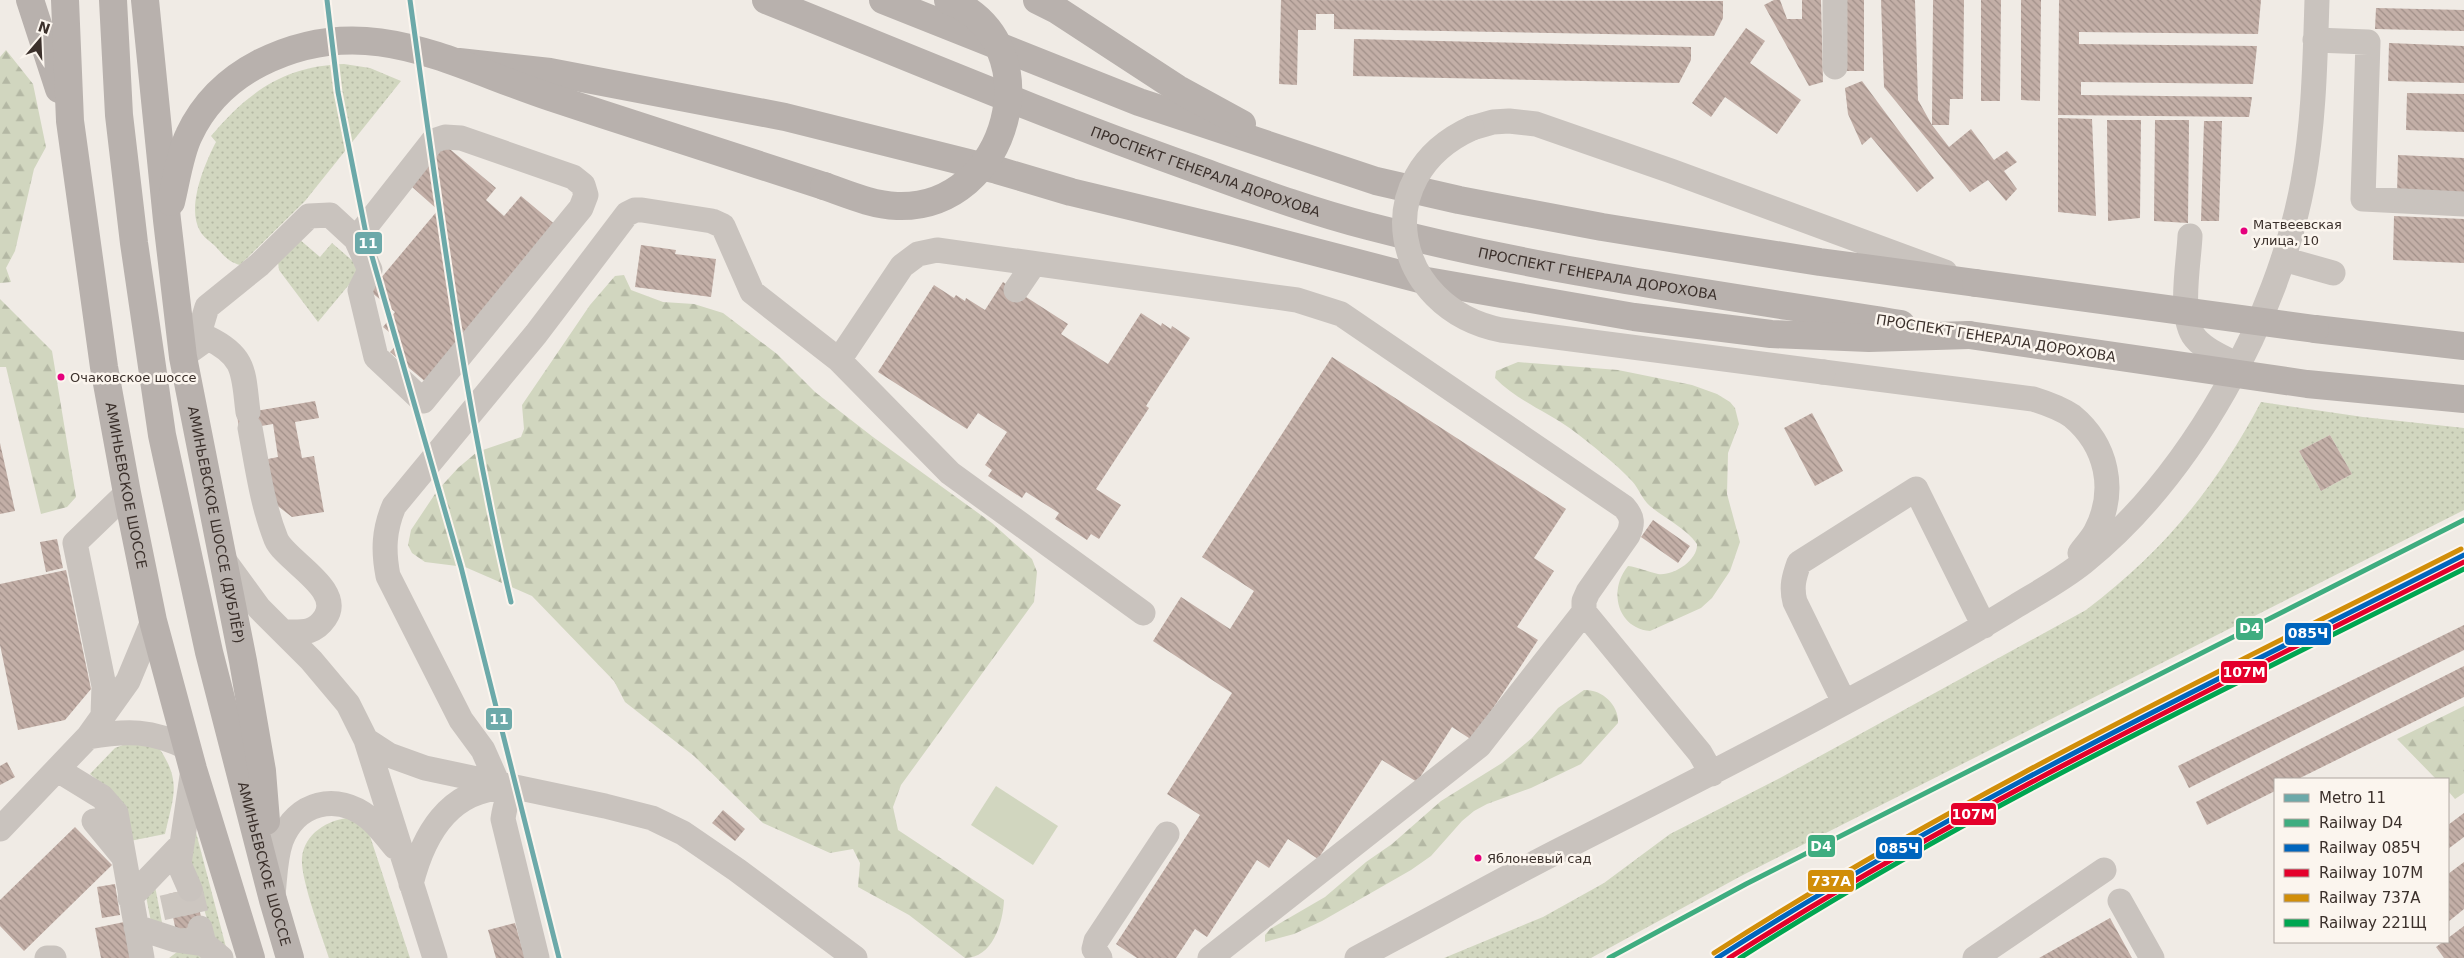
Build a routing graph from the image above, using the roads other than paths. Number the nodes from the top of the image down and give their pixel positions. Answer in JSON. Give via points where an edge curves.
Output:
{"nodes":[{"id":1,"x":30,"y":0,"type":"edge"},
{"id":2,"x":65,"y":0,"type":"edge"},
{"id":3,"x":113,"y":0,"type":"edge"},
{"id":4,"x":145,"y":0,"type":"edge"},
{"id":5,"x":766,"y":0,"type":"edge"},
{"id":6,"x":883,"y":0,"type":"edge"},
{"id":7,"x":948,"y":0,"type":"edge"},
{"id":8,"x":1036,"y":0,"type":"edge"},
{"id":9,"x":1834,"y":0,"type":"edge"},
{"id":10,"x":2317,"y":0,"type":"edge"},
{"id":11,"x":2315,"y":40,"type":"junction"},
{"id":12,"x":459,"y":62,"type":"junction"},
{"id":13,"x":1835,"y":66,"type":"dead end"},
{"id":14,"x":70,"y":121,"type":"junction"},
{"id":15,"x":1314,"y":162,"type":"junction"},
{"id":16,"x":2464,"y":204,"type":"edge"},
{"id":17,"x":166,"y":220,"type":"junction"},
{"id":18,"x":2190,"y":236,"type":"dead end"},
{"id":19,"x":356,"y":239,"type":"junction"},
{"id":20,"x":2283,"y":259,"type":"junction"},
{"id":21,"x":1033,"y":265,"type":"junction"},
{"id":22,"x":2333,"y":273,"type":"dead end"},
{"id":23,"x":1976,"y":283,"type":"junction"},
{"id":24,"x":1016,"y":290,"type":"dead end"},
{"id":25,"x":207,"y":307,"type":"junction"},
{"id":26,"x":1969,"y":335,"type":"junction"},
{"id":27,"x":2464,"y":346,"type":"edge"},
{"id":28,"x":228,"y":347,"type":"junction"},
{"id":29,"x":189,"y":352,"type":"junction"},
{"id":30,"x":840,"y":360,"type":"junction"},
{"id":31,"x":2237,"y":365,"type":"junction"},
{"id":32,"x":2464,"y":399,"type":"edge"},
{"id":33,"x":127,"y":493,"type":"junction"},
{"id":34,"x":223,"y":558,"type":"junction"},
{"id":35,"x":2049,"y":586,"type":"junction"},
{"id":36,"x":1584,"y":612,"type":"junction"},
{"id":37,"x":1143,"y":613,"type":"dead end"},
{"id":38,"x":152,"y":621,"type":"junction"},
{"id":39,"x":1984,"y":626,"type":"junction"},
{"id":40,"x":285,"y":632,"type":"junction"},
{"id":41,"x":1844,"y":702,"type":"junction"},
{"id":42,"x":103,"y":715,"type":"junction"},
{"id":43,"x":88,"y":737,"type":"junction"},
{"id":44,"x":366,"y":740,"type":"junction"},
{"id":45,"x":190,"y":759,"type":"junction"},
{"id":46,"x":58,"y":770,"type":"junction"},
{"id":47,"x":1712,"y":774,"type":"junction"},
{"id":48,"x":508,"y":786,"type":"junction"},
{"id":49,"x":94,"y":821,"type":"dead end"},
{"id":50,"x":0,"y":829,"type":"edge"},
{"id":51,"x":1167,"y":834,"type":"dead end"},
{"id":52,"x":180,"y":854,"type":"junction"},
{"id":53,"x":402,"y":854,"type":"junction"},
{"id":54,"x":123,"y":857,"type":"junction"},
{"id":55,"x":2104,"y":870,"type":"dead end"},
{"id":56,"x":411,"y":884,"type":"junction"},
{"id":57,"x":181,"y":891,"type":"tunnel mouth"},
{"id":58,"x":130,"y":898,"type":"junction"},
{"id":59,"x":273,"y":900,"type":"junction"},
{"id":60,"x":2120,"y":901,"type":"dead end"},
{"id":61,"x":136,"y":927,"type":"junction"},
{"id":62,"x":201,"y":939,"type":"edge"},
{"id":63,"x":47,"y":958,"type":"edge"},
{"id":64,"x":54,"y":958,"type":"edge"},
{"id":65,"x":142,"y":958,"type":"edge"},
{"id":66,"x":251,"y":958,"type":"edge"},
{"id":67,"x":290,"y":958,"type":"edge"},
{"id":68,"x":435,"y":958,"type":"edge"},
{"id":69,"x":537,"y":958,"type":"edge"},
{"id":70,"x":855,"y":958,"type":"edge"},
{"id":71,"x":1100,"y":958,"type":"edge"},
{"id":72,"x":1210,"y":958,"type":"edge"},
{"id":73,"x":1357,"y":958,"type":"edge"},
{"id":74,"x":1975,"y":958,"type":"edge"},
{"id":75,"x":2152,"y":958,"type":"edge"}],
"edges":[{"from":1,"to":14,"type":"main road"},
{"from":2,"to":14,"type":"main road","name":"АМИНЬЕВСКОЕ ШОССЕ"},
{"from":3,"to":59,"type":"main road","name":"АМИНЬЕВСКОЕ ШОССЕ","via":[[122,144],[162,435],[209,652]]},
{"from":4,"to":17,"type":"main road","name":"АМИНЬЕВСКОЕ ШОССЕ (ДУБЛЁР)"},
{"from":5,"to":26,"type":"main road","name":"ПРОСПЕКТ ГЕНЕРАЛА ДОРОХОВА","via":[[1112,140],[1365,226],[1610,277]]},
{"from":6,"to":15,"type":"main road","via":[[1139,102]]},
{"from":7,"to":12,"type":"main road","bridge":true,"via":[[975,16],[999,48],[1008,86],[1006,120],[1001,138],[987,162],[959,188],[941,197],[898,206],[873,203],[547,96]]},
{"from":8,"to":15,"type":"main road","via":[[1057,10],[1178,89]]},
{"from":9,"to":13,"type":"street"},
{"from":10,"to":11,"type":"street"},
{"from":11,"to":16,"type":"street","via":[[2368,42],[2363,199]]},
{"from":11,"to":20,"type":"street","via":[[2309,146],[2297,210]]},
{"from":12,"to":17,"type":"main road","via":[[388,43],[334,39],[301,46],[246,70],[208,104],[188,136]]},
{"from":12,"to":26,"type":"main road","via":[[550,72],[785,117],[1427,281],[1634,317],[1771,334],[1869,338]]},
{"from":14,"to":33,"type":"main road","name":"АМИНЬЕВСКОЕ ШОССЕ","via":[[104,367]]},
{"from":15,"to":23,"type":"main road","via":[[1376,181],[1459,200],[1592,225],[1820,262]]},
{"from":17,"to":29,"type":"main road","name":"АМИНЬЕВСКОЕ ШОССЕ (ДУБЛЁР)"},
{"from":18,"to":31,"type":"street","via":[[2186,289],[2188,320],[2193,335],[2205,347]]},
{"from":19,"to":19,"type":"street","via":[[433,142],[446,137],[461,138],[573,177],[583,185],[586,195],[581,208],[423,401],[376,357],[360,290],[370,270]]},
{"from":19,"to":25,"type":"street","via":[[330,215],[309,216],[259,265]]},
{"from":20,"to":22,"type":"street"},
{"from":20,"to":31,"type":"street","via":[[2249,344]]},
{"from":21,"to":24,"type":"street"},
{"from":21,"to":30,"type":"street","via":[[952,251],[918,254],[895,274]]},
{"from":21,"to":36,"type":"street","via":[[1297,300],[1341,314],[1629,513],[1632,526],[1588,592]]},
{"from":23,"to":27,"type":"main road","bridge":true},
{"from":23,"to":35,"type":"street","bridge":true,"via":[[1536,124],[1493,122],[1472,128],[1439,147],[1413,183],[1406,205],[1408,247],[1425,285],[1440,302],[1479,326],[2033,399],[2063,411],[2092,435],[2102,454],[2108,478],[2105,504],[2096,531],[2077,558]]},
{"from":25,"to":28,"type":"street","via":[[207,325]]},
{"from":25,"to":29,"type":"street"},
{"from":26,"to":32,"type":"main road","name":"ПРОСПЕКТ ГЕНЕРАЛА ДОРОХОВА","bridge":true,"via":[[2307,384]]},
{"from":28,"to":29,"type":"street","via":[[208,338]]},
{"from":28,"to":40,"type":"street","via":[[242,368],[265,506],[277,542],[329,599],[327,614],[318,628]]},
{"from":29,"to":34,"type":"main road","name":"АМИНЬЕВСКОЕ ШОССЕ (ДУБЛЁР)"},
{"from":30,"to":37,"type":"street","via":[[950,473]]},
{"from":30,"to":48,"type":"street","via":[[752,292],[723,226],[712,221],[631,211],[536,334],[394,506],[387,522],[384,558],[388,576],[461,720]]},
{"from":31,"to":35,"type":"street","via":[[2188,449],[2159,488],[2135,515],[2083,562]]},
{"from":33,"to":38,"type":"main road","name":"АМИНЬЕВСКОЕ ШОССЕ"},
{"from":33,"to":42,"type":"street","via":[[75,543],[104,686]]},
{"from":34,"to":40,"type":"street","via":[[259,608]]},
{"from":34,"to":59,"type":"main road","name":"АМИНЬЕВСКОЕ ШОССЕ (ДУБЛЁР)","via":[[262,771]]},
{"from":35,"to":39,"type":"street"},
{"from":36,"to":47,"type":"street","via":[[1700,753]]},
{"from":36,"to":72,"type":"street","via":[[1480,746]]},
{"from":38,"to":42,"type":"street","via":[[128,682]]},
{"from":38,"to":45,"type":"main road","name":"АМИНЬЕВСКОЕ ШОССЕ"},
{"from":39,"to":41,"type":"street"},
{"from":39,"to":41,"type":"street","via":[[1916,489],[1799,563],[1793,578],[1795,602]]},
{"from":40,"to":44,"type":"street","via":[[331,681],[348,704]]},
{"from":41,"to":47,"type":"street"},
{"from":42,"to":43,"type":"street"},
{"from":43,"to":45,"type":"street","via":[[115,732],[146,732],[166,738]]},
{"from":43,"to":46,"type":"street"},
{"from":44,"to":48,"type":"street","via":[[389,755],[425,768]]},
{"from":44,"to":53,"type":"street"},
{"from":45,"to":52,"type":"street"},
{"from":45,"to":66,"type":"main road","name":"АМИНЬЕВСКОЕ ШОССЕ"},
{"from":46,"to":50,"type":"street"},
{"from":46,"to":54,"type":"street","via":[[102,797],[116,813]]},
{"from":47,"to":73,"type":"street"},
{"from":48,"to":56,"type":"street","via":[[479,791],[450,807],[431,832],[417,859]]},
{"from":48,"to":69,"type":"street","via":[[503,819]]},
{"from":48,"to":70,"type":"street","via":[[652,818],[683,832]]},
{"from":49,"to":54,"type":"street"},
{"from":51,"to":71,"type":"street","via":[[1096,941],[1094,949]]},
{"from":52,"to":57,"type":"street"},
{"from":52,"to":58,"type":"street"},
{"from":53,"to":56,"type":"street"},
{"from":53,"to":59,"type":"street","via":[[369,818],[344,803],[325,803],[303,811],[291,823],[281,842]]},
{"from":54,"to":58,"type":"street"},
{"from":55,"to":74,"type":"street"},
{"from":56,"to":68,"type":"street"},
{"from":58,"to":61,"type":"street"},
{"from":59,"to":67,"type":"main road","name":"АМИНЬЕВСКОЕ ШОССЕ"},
{"from":60,"to":75,"type":"street"},
{"from":61,"to":62,"type":"street","via":[[176,940]]},
{"from":61,"to":65,"type":"street"},
{"from":63,"to":64,"type":"street"}]}
